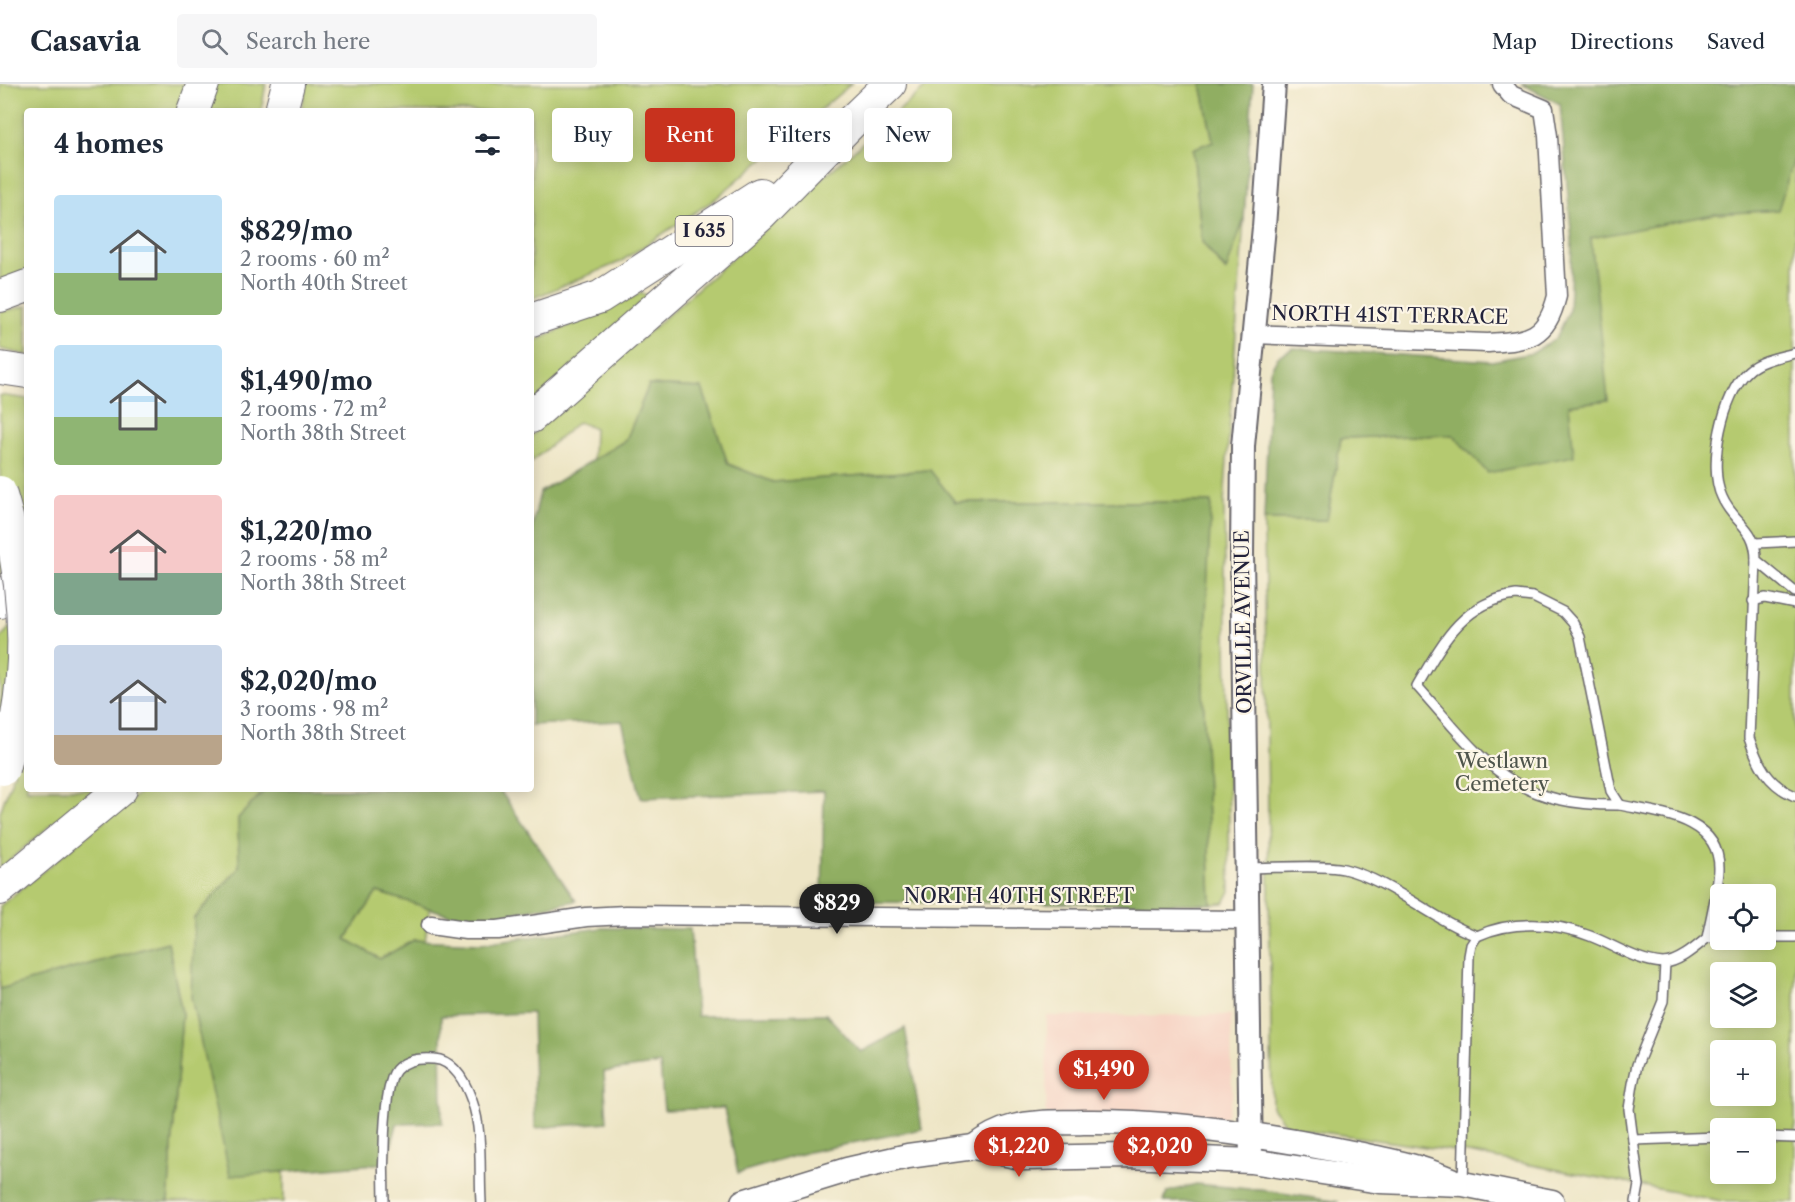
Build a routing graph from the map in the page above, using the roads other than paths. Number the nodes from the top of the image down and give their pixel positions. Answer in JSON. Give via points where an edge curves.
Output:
{"nodes":[{"id":1,"x":203,"y":84,"type":"edge"},
{"id":2,"x":288,"y":84,"type":"edge"},
{"id":3,"x":890,"y":84,"type":"edge"},
{"id":4,"x":1274,"y":84,"type":"edge"},
{"id":5,"x":1502,"y":84,"type":"edge"},
{"id":6,"x":194,"y":108,"type":"edge"},
{"id":7,"x":282,"y":108,"type":"edge"},
{"id":8,"x":860,"y":114,"type":"junction"},
{"id":9,"x":24,"y":287,"type":"edge"},
{"id":10,"x":0,"y":296,"type":"edge"},
{"id":11,"x":534,"y":319,"type":"edge"},
{"id":12,"x":1253,"y":333,"type":"junction"},
{"id":13,"x":1795,"y":353,"type":"edge"},
{"id":14,"x":0,"y":368,"type":"edge"},
{"id":15,"x":24,"y":372,"type":"edge"},
{"id":16,"x":534,"y":414,"type":"edge"},
{"id":17,"x":0,"y":492,"type":"edge"},
{"id":18,"x":1795,"y":541,"type":"edge"},
{"id":19,"x":1756,"y":543,"type":"junction"},
{"id":20,"x":1756,"y":560,"type":"junction"},
{"id":21,"x":24,"y":576,"type":"edge"},
{"id":22,"x":1795,"y":592,"type":"edge"},
{"id":23,"x":1753,"y":601,"type":"junction"},
{"id":24,"x":0,"y":602,"type":"edge"},
{"id":25,"x":1795,"y":604,"type":"edge"},
{"id":26,"x":1,"y":773,"type":"edge"},
{"id":27,"x":117,"y":792,"type":"edge"},
{"id":28,"x":1795,"y":796,"type":"edge"},
{"id":29,"x":1620,"y":805,"type":"junction"},
{"id":30,"x":1247,"y":868,"type":"junction"},
{"id":31,"x":0,"y":889,"type":"edge"},
{"id":32,"x":1247,"y":920,"type":"junction"},
{"id":33,"x":431,"y":925,"type":"dead end"},
{"id":34,"x":1477,"y":936,"type":"junction"},
{"id":35,"x":1776,"y":937,"type":"edge"},
{"id":36,"x":1795,"y":937,"type":"edge"},
{"id":37,"x":1707,"y":939,"type":"junction"},
{"id":38,"x":1710,"y":939,"type":"edge"},
{"id":39,"x":1665,"y":963,"type":"junction"},
{"id":40,"x":1252,"y":1133,"type":"junction"},
{"id":41,"x":1710,"y":1137,"type":"edge"},
{"id":42,"x":1776,"y":1137,"type":"edge"},
{"id":43,"x":1795,"y":1138,"type":"edge"},
{"id":44,"x":1633,"y":1140,"type":"junction"},
{"id":45,"x":974,"y":1147,"type":"junction"},
{"id":46,"x":1251,"y":1161,"type":"junction"},
{"id":47,"x":1463,"y":1184,"type":"junction"},
{"id":48,"x":384,"y":1202,"type":"edge"},
{"id":49,"x":481,"y":1202,"type":"edge"},
{"id":50,"x":743,"y":1202,"type":"edge"},
{"id":51,"x":1552,"y":1202,"type":"edge"},
{"id":52,"x":1636,"y":1202,"type":"edge"}],
"edges":[{"from":1,"to":6,"type":"highway"},
{"from":2,"to":7,"type":"highway"},
{"from":3,"to":8,"type":"highway","number":"I 635"},
{"from":4,"to":12,"type":"street","name":"ORVILLE AVENUE"},
{"from":5,"to":12,"type":"street","name":"NORTH 41ST TERRACE","via":[[1511,95],[1544,109],[1557,296],[1544,329],[1535,336],[1515,341],[1487,343]]},
{"from":8,"to":11,"type":"highway","number":"I 635","via":[[753,200],[600,297]]},
{"from":8,"to":16,"type":"highway","via":[[761,216]]},
{"from":9,"to":10,"type":"highway"},
{"from":12,"to":30,"type":"street","name":"ORVILLE AVENUE","via":[[1243,446]]},
{"from":13,"to":19,"type":"lane","via":[[1749,370],[1735,385],[1719,439],[1717,475],[1721,497]]},
{"from":14,"to":15,"type":"highway"},
{"from":17,"to":26,"type":"highway","bridge":true,"via":[[20,576],[23,624],[17,717]]},
{"from":18,"to":19,"type":"lane"},
{"from":19,"to":20,"type":"lane"},
{"from":20,"to":22,"type":"lane"},
{"from":20,"to":23,"type":"lane"},
{"from":21,"to":24,"type":"highway"},
{"from":23,"to":25,"type":"lane","via":[[1765,598]]},
{"from":23,"to":28,"type":"lane","via":[[1749,738],[1759,765],[1773,784]]},
{"from":27,"to":31,"type":"highway"},
{"from":29,"to":29,"type":"lane","via":[[1559,799],[1509,781],[1487,765],[1416,686],[1470,611],[1516,595],[1550,604],[1573,623],[1585,657],[1611,791]]},
{"from":29,"to":37,"type":"lane","via":[[1683,819],[1712,840],[1719,870]]},
{"from":30,"to":32,"type":"street","name":"ORVILLE AVENUE"},
{"from":30,"to":34,"type":"lane","via":[[1342,869],[1367,877]]},
{"from":32,"to":33,"type":"street","name":"NORTH 40TH STREET","via":[[626,915],[498,930]]},
{"from":32,"to":40,"type":"street","name":"ORVILLE AVENUE"},
{"from":34,"to":39,"type":"lane","via":[[1493,928],[1542,925],[1569,929],[1629,955]]},
{"from":34,"to":47,"type":"lane","via":[[1469,956]]},
{"from":35,"to":36,"type":"lane"},
{"from":37,"to":38,"type":"lane"},
{"from":37,"to":39,"type":"lane","via":[[1688,954]]},
{"from":39,"to":44,"type":"lane","via":[[1664,1001],[1633,1084],[1629,1109]]},
{"from":40,"to":45,"type":"main road","via":[[1110,1122],[1057,1123],[1017,1126],[992,1134]]},
{"from":40,"to":46,"type":"street","name":"ORVILLE AVENUE"},
{"from":40,"to":47,"type":"main road","via":[[1421,1167]]},
{"from":41,"to":44,"type":"lane"},
{"from":42,"to":43,"type":"lane"},
{"from":44,"to":52,"type":"lane","via":[[1639,1185]]},
{"from":45,"to":46,"type":"main road","via":[[1025,1158],[1127,1156]]},
{"from":45,"to":50,"type":"main road","via":[[847,1170]]},
{"from":46,"to":47,"type":"main road","via":[[1380,1180]]},
{"from":47,"to":51,"type":"main road"},
{"from":48,"to":49,"type":"lane","via":[[382,1164],[394,1072],[403,1063],[422,1058],[441,1059],[456,1069],[472,1101]]}]}
